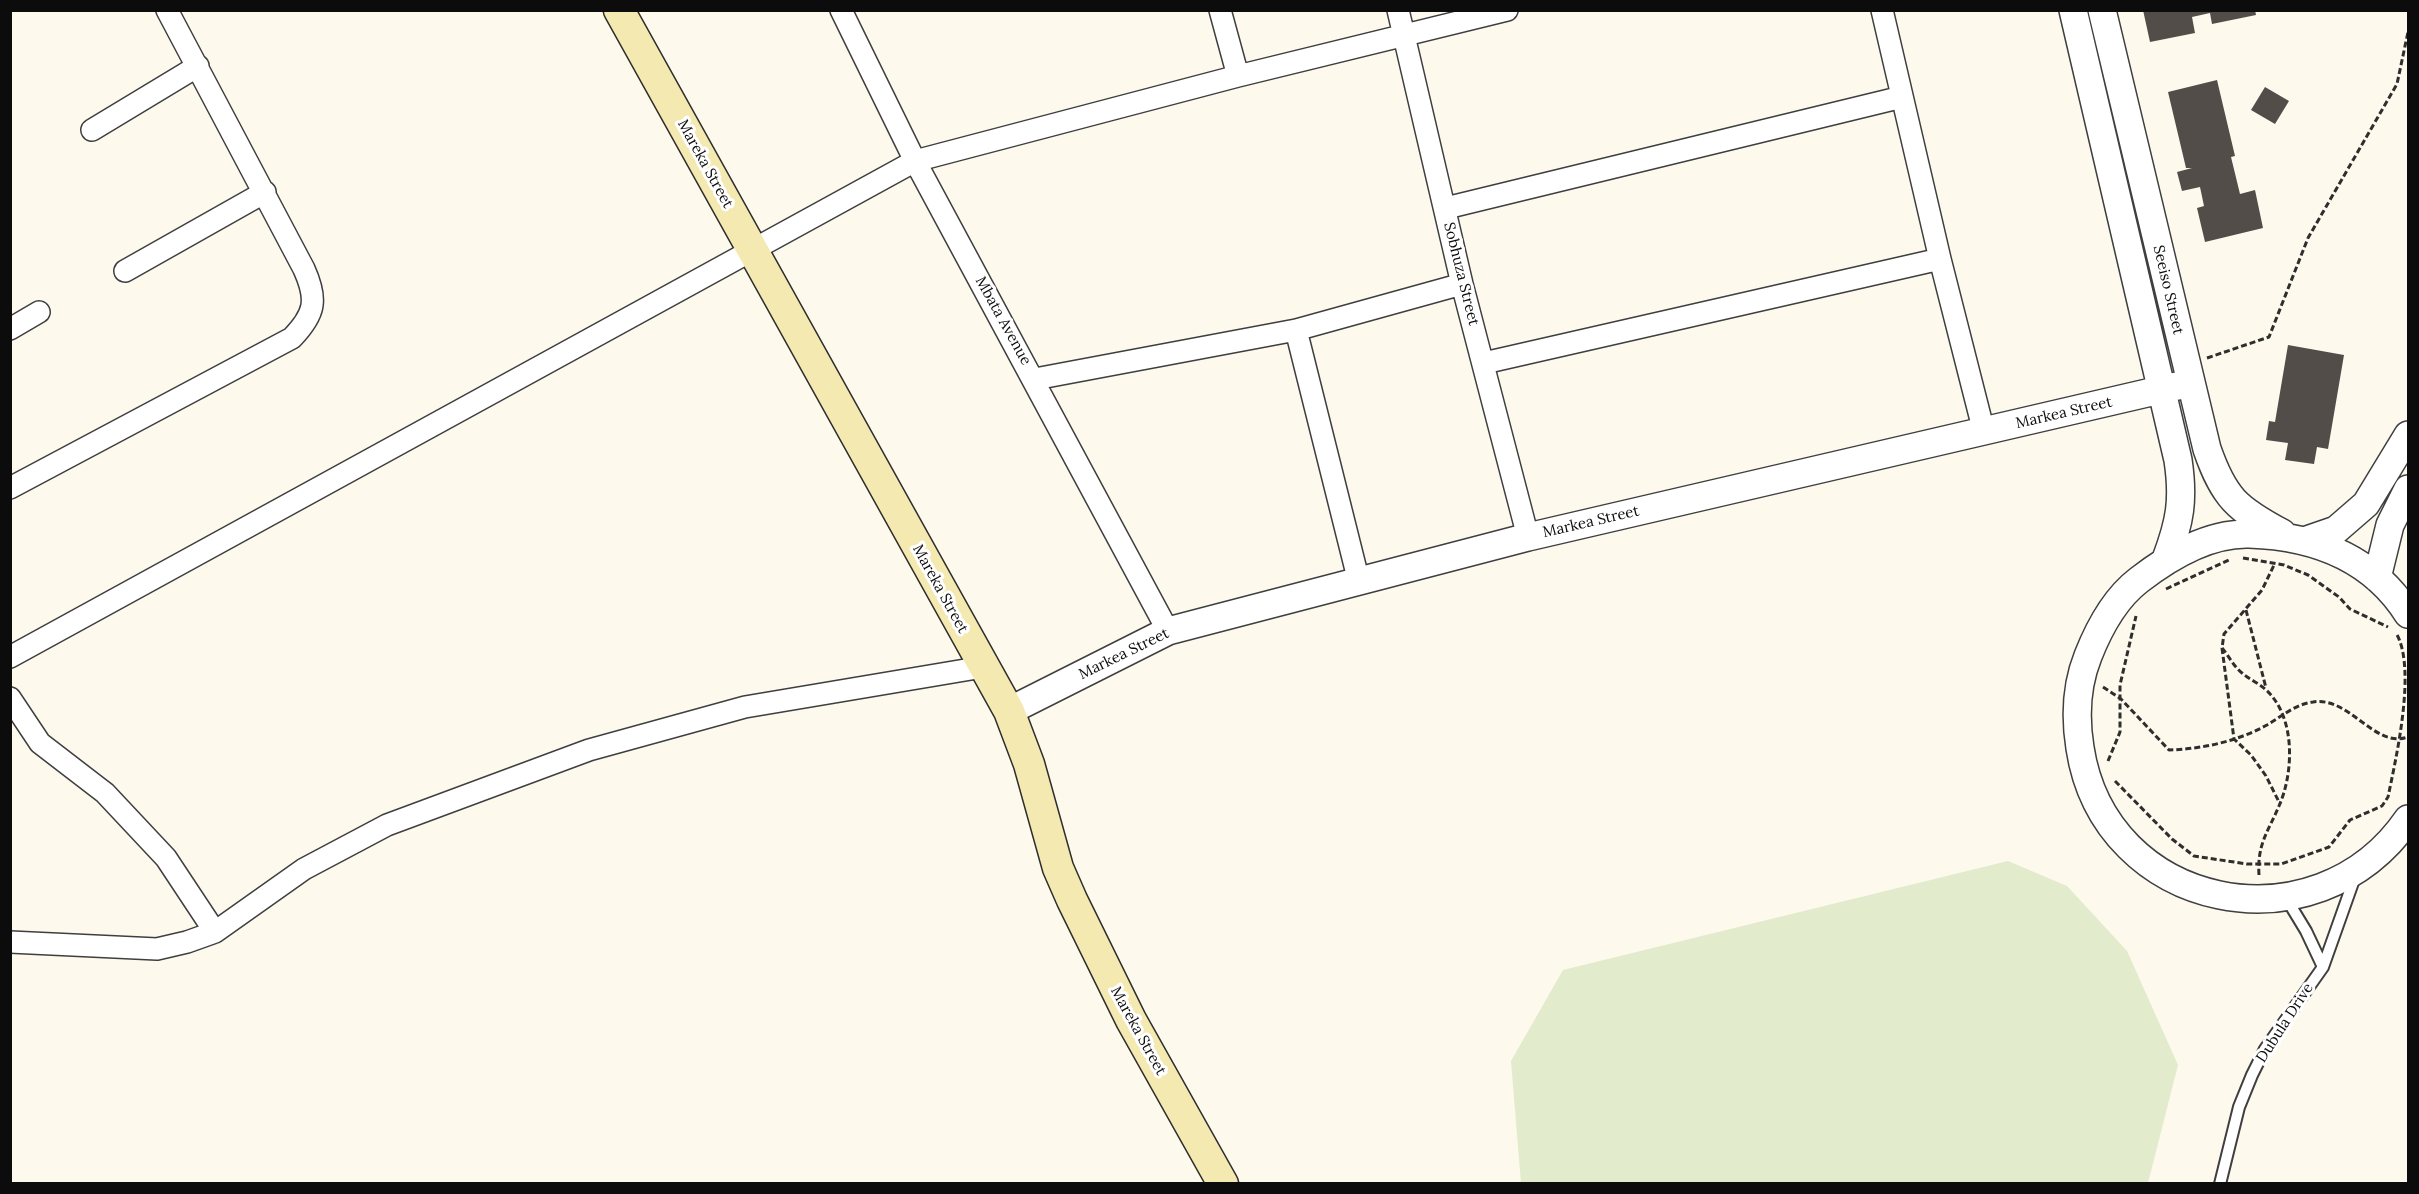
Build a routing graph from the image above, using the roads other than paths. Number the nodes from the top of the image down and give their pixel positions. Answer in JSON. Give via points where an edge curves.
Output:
{"nodes":[{"id":1,"x":167,"y":10,"type":"edge"},
{"id":2,"x":619,"y":10,"type":"edge"},
{"id":3,"x":841,"y":10,"type":"edge"},
{"id":4,"x":1220,"y":10,"type":"edge"},
{"id":5,"x":1398,"y":10,"type":"edge"},
{"id":6,"x":1507,"y":10,"type":"edge"},
{"id":7,"x":1882,"y":10,"type":"edge"},
{"id":8,"x":2073,"y":10,"type":"edge"},
{"id":9,"x":2102,"y":10,"type":"edge"},
{"id":10,"x":1404,"y":34,"type":"junction"},
{"id":11,"x":198,"y":66,"type":"junction"},
{"id":12,"x":1238,"y":76,"type":"junction"},
{"id":13,"x":1902,"y":97,"type":"junction"},
{"id":14,"x":92,"y":130,"type":"dead end"},
{"id":15,"x":915,"y":161,"type":"junction"},
{"id":16,"x":265,"y":192,"type":"junction"},
{"id":17,"x":1446,"y":208,"type":"junction"},
{"id":18,"x":753,"y":249,"type":"junction"},
{"id":19,"x":1940,"y":258,"type":"junction"},
{"id":20,"x":124,"y":271,"type":"dead end"},
{"id":21,"x":1462,"y":284,"type":"junction"},
{"id":22,"x":39,"y":312,"type":"dead end"},
{"id":23,"x":10,"y":329,"type":"edge"},
{"id":24,"x":1296,"y":330,"type":"junction"},
{"id":25,"x":1484,"y":363,"type":"junction"},
{"id":26,"x":2194,"y":372,"type":"junction"},
{"id":27,"x":1035,"y":379,"type":"junction"},
{"id":28,"x":2163,"y":389,"type":"junction"},
{"id":29,"x":1984,"y":432,"type":"junction"},
{"id":30,"x":2409,"y":435,"type":"edge"},
{"id":31,"x":10,"y":489,"type":"edge"},
{"id":32,"x":2409,"y":489,"type":"edge"},
{"id":33,"x":1528,"y":537,"type":"junction"},
{"id":34,"x":2296,"y":538,"type":"junction"},
{"id":35,"x":2166,"y":559,"type":"junction"},
{"id":36,"x":2378,"y":578,"type":"junction"},
{"id":37,"x":1359,"y":582,"type":"junction"},
{"id":38,"x":2409,"y":614,"type":"edge"},
{"id":39,"x":1168,"y":631,"type":"junction"},
{"id":40,"x":10,"y":657,"type":"edge"},
{"id":41,"x":983,"y":667,"type":"junction"},
{"id":42,"x":10,"y":698,"type":"edge"},
{"id":43,"x":1009,"y":711,"type":"junction"},
{"id":44,"x":2409,"y":819,"type":"edge"},
{"id":45,"x":2409,"y":851,"type":"edge"},
{"id":46,"x":2366,"y":864,"type":"junction"},
{"id":47,"x":2273,"y":900,"type":"junction"},
{"id":48,"x":215,"y":932,"type":"junction"},
{"id":49,"x":10,"y":942,"type":"edge"},
{"id":50,"x":2323,"y":967,"type":"junction"},
{"id":51,"x":1224,"y":1184,"type":"edge"},
{"id":52,"x":2220,"y":1184,"type":"edge"}],
"edges":[{"from":1,"to":11,"type":"street"},
{"from":2,"to":18,"type":"main road","name":"Mareka Street"},
{"from":3,"to":15,"type":"street","name":"Mbata Avenue"},
{"from":4,"to":12,"type":"street"},
{"from":5,"to":10,"type":"street","name":"Sobhuza Street"},
{"from":6,"to":10,"type":"street"},
{"from":7,"to":13,"type":"street"},
{"from":8,"to":28,"type":"street","name":"Seeiso Street"},
{"from":9,"to":26,"type":"street","name":"Seeiso Street"},
{"from":10,"to":12,"type":"street"},
{"from":10,"to":17,"type":"street","name":"Sobhuza Street"},
{"from":11,"to":14,"type":"street"},
{"from":11,"to":16,"type":"street"},
{"from":12,"to":15,"type":"street"},
{"from":13,"to":17,"type":"street"},
{"from":13,"to":19,"type":"street"},
{"from":15,"to":18,"type":"street"},
{"from":15,"to":27,"type":"street","name":"Mbata Avenue"},
{"from":16,"to":20,"type":"street"},
{"from":16,"to":31,"type":"street","via":[[313,290],[311,312],[304,325],[292,338]]},
{"from":17,"to":21,"type":"street","name":"Sobhuza Street"},
{"from":18,"to":40,"type":"street"},
{"from":18,"to":41,"type":"main road","name":"Mareka Street"},
{"from":19,"to":25,"type":"street"},
{"from":19,"to":29,"type":"street"},
{"from":21,"to":24,"type":"street"},
{"from":21,"to":25,"type":"street","name":"Sobhuza Street"},
{"from":22,"to":23,"type":"street"},
{"from":24,"to":27,"type":"street"},
{"from":24,"to":37,"type":"street"},
{"from":25,"to":33,"type":"street","name":"Sobhuza Street"},
{"from":26,"to":28,"type":"street","name":"Markea Street"},
{"from":26,"to":34,"type":"street","name":"Seeiso Street","via":[[2216,476],[2232,501],[2247,514]]},
{"from":27,"to":39,"type":"street","name":"Mbata Avenue"},
{"from":28,"to":29,"type":"street","name":"Markea Street"},
{"from":28,"to":35,"type":"street","name":"Seeiso Street","via":[[2183,490],[2180,521]]},
{"from":29,"to":33,"type":"street","name":"Markea Street"},
{"from":30,"to":34,"type":"street","via":[[2366,504],[2336,530]]},
{"from":32,"to":36,"type":"street","via":[[2390,525]]},
{"from":33,"to":37,"type":"street","name":"Markea Street"},
{"from":34,"to":35,"type":"street","via":[[2234,536],[2204,542]]},
{"from":34,"to":36,"type":"street","via":[[2344,555]]},
{"from":35,"to":47,"type":"street","via":[[2128,589],[2099,628],[2081,674],[2076,722],[2083,770],[2096,802],[2114,830],[2137,855],[2164,875],[2227,898]]},
{"from":36,"to":38,"type":"street"},
{"from":37,"to":39,"type":"street","name":"Markea Street"},
{"from":39,"to":43,"type":"street","name":"Markea Street"},
{"from":41,"to":43,"type":"main road","name":"Mareka Street"},
{"from":41,"to":48,"type":"street","via":[[745,707],[589,750],[387,825],[304,869]]},
{"from":42,"to":48,"type":"street","via":[[40,743],[105,793],[159,851]]},
{"from":43,"to":51,"type":"main road","name":"Mareka Street","via":[[1029,764],[1058,868],[1072,900],[1131,1020]]},
{"from":44,"to":46,"type":"street"},
{"from":45,"to":46,"type":"street"},
{"from":46,"to":47,"type":"street","via":[[2344,879],[2310,893]]},
{"from":46,"to":50,"type":"lane","name":"Dubula Drive"},
{"from":47,"to":50,"type":"lane","name":"Dubula Drive","via":[[2306,931]]},
{"from":48,"to":49,"type":"street","via":[[157,948]]},
{"from":50,"to":52,"type":"lane","name":"Dubula Drive","via":[[2265,1049],[2252,1075],[2239,1107]]}]}
